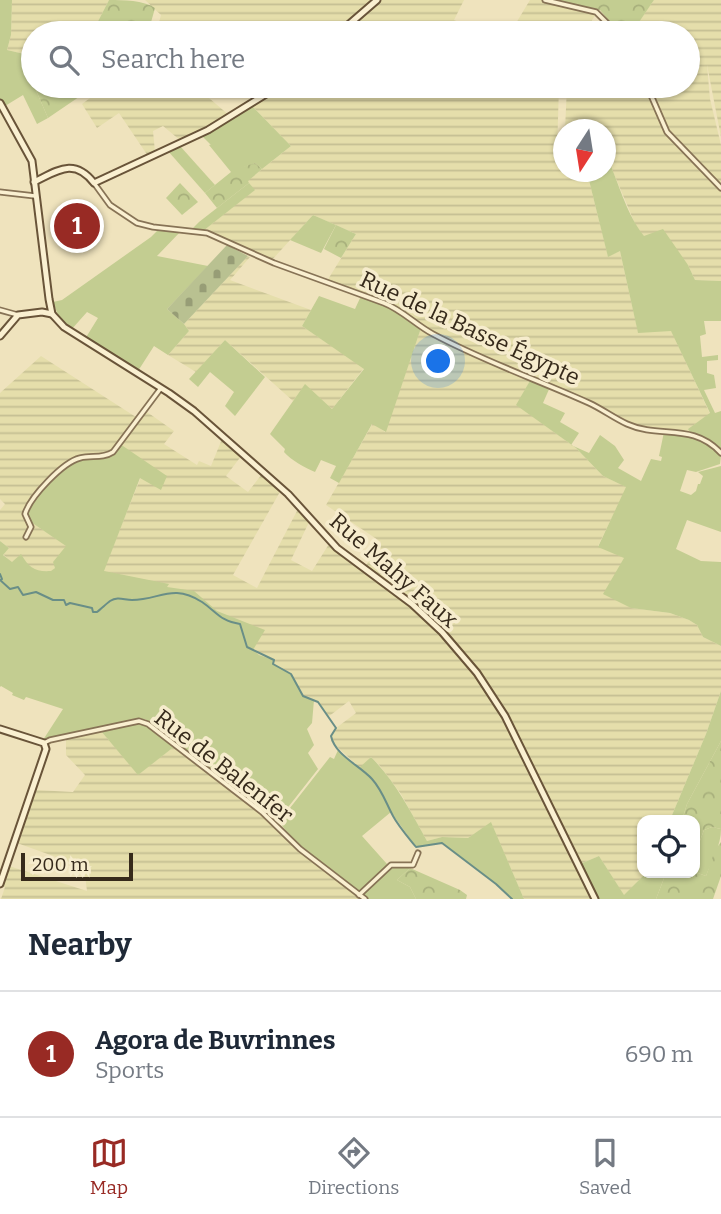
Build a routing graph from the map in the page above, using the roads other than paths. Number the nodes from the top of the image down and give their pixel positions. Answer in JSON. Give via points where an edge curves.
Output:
{"nodes":[{"id":1,"x":376,"y":0,"type":"edge"},
{"id":2,"x":545,"y":0,"type":"edge"},
{"id":3,"x":352,"y":21,"type":"edge"},
{"id":4,"x":608,"y":21,"type":"edge"},
{"id":5,"x":261,"y":98,"type":"edge"},
{"id":6,"x":652,"y":98,"type":"edge"},
{"id":7,"x":0,"y":103,"type":"edge"},
{"id":8,"x":34,"y":182,"type":"junction"},
{"id":9,"x":94,"y":183,"type":"junction"},
{"id":10,"x":721,"y":188,"type":"edge"},
{"id":11,"x":0,"y":192,"type":"edge"},
{"id":12,"x":35,"y":195,"type":"junction"},
{"id":13,"x":0,"y":310,"type":"edge"},
{"id":14,"x":52,"y":314,"type":"junction"},
{"id":15,"x":18,"y":315,"type":"junction"},
{"id":16,"x":0,"y":336,"type":"edge"},
{"id":17,"x":161,"y":388,"type":"junction"},
{"id":18,"x":721,"y":453,"type":"edge"},
{"id":19,"x":26,"y":537,"type":"dead end"},
{"id":20,"x":0,"y":729,"type":"edge"},
{"id":21,"x":44,"y":743,"type":"junction"},
{"id":22,"x":418,"y":853,"type":"dead end"},
{"id":23,"x":0,"y":884,"type":"edge"},
{"id":24,"x":359,"y":895,"type":"junction"},
{"id":25,"x":365,"y":899,"type":"edge"},
{"id":26,"x":595,"y":899,"type":"edge"}],
"edges":[{"from":1,"to":3,"type":"street"},
{"from":2,"to":4,"type":"street","via":[[596,12]]},
{"from":5,"to":9,"type":"street","via":[[208,130]]},
{"from":6,"to":10,"type":"street","via":[[667,132]]},
{"from":7,"to":8,"type":"street","via":[[32,161]]},
{"from":8,"to":9,"type":"street","via":[[67,167]]},
{"from":8,"to":12,"type":"street"},
{"from":9,"to":18,"type":"street","name":"Rue de la Basse Égypte","via":[[110,205],[137,223],[206,233],[384,303],[434,335],[627,424],[686,432]]},
{"from":11,"to":12,"type":"street"},
{"from":12,"to":14,"type":"street"},
{"from":13,"to":15,"type":"street"},
{"from":14,"to":15,"type":"street"},
{"from":14,"to":17,"type":"street","name":"Rue Mahy Faux","via":[[71,332]]},
{"from":15,"to":16,"type":"street"},
{"from":17,"to":19,"type":"street","via":[[113,452],[70,462],[33,498],[26,510],[31,527]]},
{"from":17,"to":26,"type":"street","name":"Rue Mahy Faux","via":[[288,494],[337,548],[418,609],[468,661],[510,725]]},
{"from":20,"to":21,"type":"street"},
{"from":21,"to":23,"type":"street","via":[[42,765]]},
{"from":21,"to":24,"type":"street","name":"Rue de Balenfer","via":[[146,722]]},
{"from":22,"to":24,"type":"street","via":[[413,865],[391,865]]},
{"from":24,"to":25,"type":"street","name":"Rue de Balenfer"}]}
